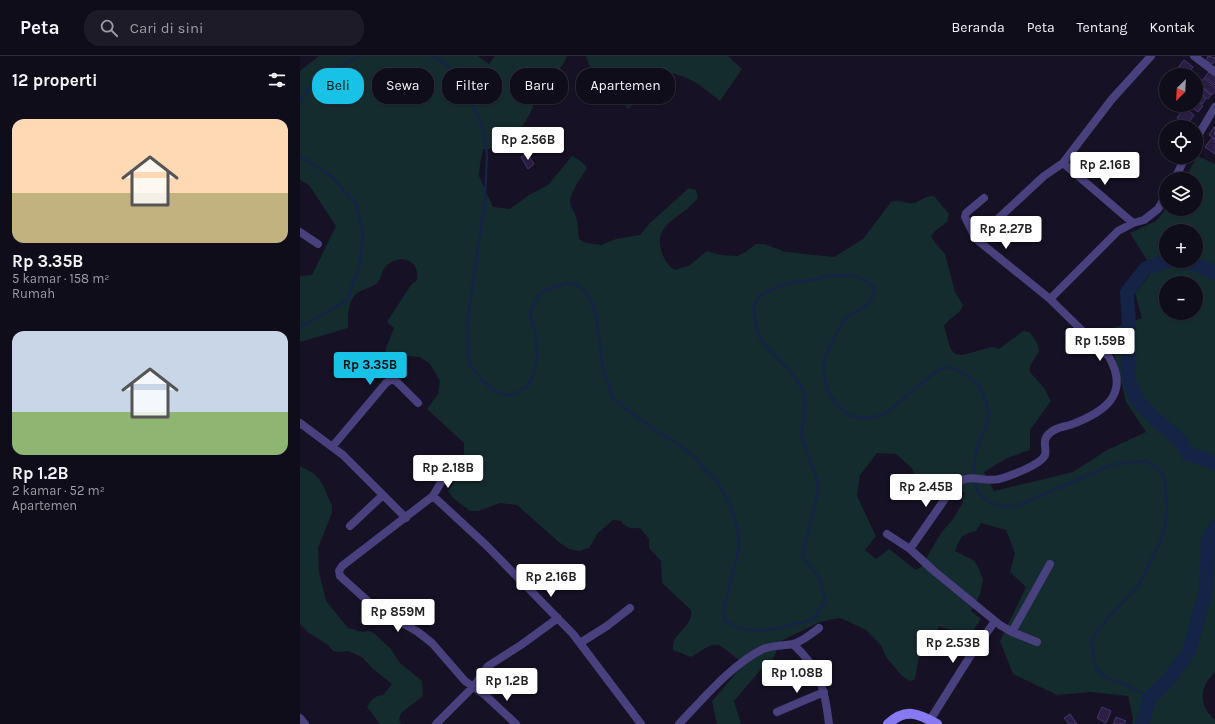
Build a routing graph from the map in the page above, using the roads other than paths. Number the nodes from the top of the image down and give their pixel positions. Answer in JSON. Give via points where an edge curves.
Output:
{"nodes":[{"id":1,"x":1151,"y":56,"type":"edge"},
{"id":2,"x":1194,"y":56,"type":"edge"},
{"id":3,"x":1215,"y":72,"type":"edge"},
{"id":4,"x":1215,"y":107,"type":"edge"},
{"id":5,"x":1203,"y":127,"type":"edge"},
{"id":6,"x":1063,"y":163,"type":"junction"},
{"id":7,"x":984,"y":198,"type":"dead end"},
{"id":8,"x":1159,"y":207,"type":"edge"},
{"id":9,"x":1133,"y":223,"type":"junction"},
{"id":10,"x":300,"y":232,"type":"edge"},
{"id":11,"x":976,"y":238,"type":"junction"},
{"id":12,"x":318,"y":244,"type":"dead end"},
{"id":13,"x":1050,"y":299,"type":"junction"},
{"id":14,"x":418,"y":404,"type":"dead end"},
{"id":15,"x":300,"y":423,"type":"edge"},
{"id":16,"x":332,"y":447,"type":"junction"},
{"id":17,"x":447,"y":472,"type":"dead end"},
{"id":18,"x":383,"y":495,"type":"junction"},
{"id":19,"x":433,"y":496,"type":"junction"},
{"id":20,"x":406,"y":518,"type":"junction"},
{"id":21,"x":350,"y":526,"type":"dead end"},
{"id":22,"x":887,"y":534,"type":"dead end"},
{"id":23,"x":910,"y":549,"type":"junction"},
{"id":24,"x":1050,"y":564,"type":"dead end"},
{"id":25,"x":630,"y":608,"type":"dead end"},
{"id":26,"x":558,"y":618,"type":"junction"},
{"id":27,"x":995,"y":621,"type":"junction"},
{"id":28,"x":819,"y":628,"type":"dead end"},
{"id":29,"x":1012,"y":632,"type":"junction"},
{"id":30,"x":1037,"y":642,"type":"dead end"},
{"id":31,"x":580,"y":643,"type":"junction"},
{"id":32,"x":793,"y":644,"type":"junction"},
{"id":33,"x":474,"y":686,"type":"junction"},
{"id":34,"x":824,"y":692,"type":"junction"},
{"id":35,"x":778,"y":712,"type":"dead end"},
{"id":36,"x":300,"y":718,"type":"edge"},
{"id":37,"x":933,"y":722,"type":"edge"},
{"id":38,"x":305,"y":724,"type":"edge"},
{"id":39,"x":436,"y":724,"type":"edge"},
{"id":40,"x":516,"y":724,"type":"edge"},
{"id":41,"x":641,"y":724,"type":"edge"},
{"id":42,"x":679,"y":724,"type":"edge"},
{"id":43,"x":829,"y":724,"type":"edge"},
{"id":44,"x":888,"y":724,"type":"edge"}],
"edges":[{"from":1,"to":6,"type":"street","via":[[1112,99]]},
{"from":2,"to":3,"type":"street"},
{"from":4,"to":5,"type":"street"},
{"from":6,"to":9,"type":"street"},
{"from":6,"to":11,"type":"street","via":[[1044,176]]},
{"from":7,"to":11,"type":"street","via":[[966,213],[965,217]]},
{"from":8,"to":9,"type":"street","via":[[1144,220]]},
{"from":9,"to":13,"type":"street","via":[[1118,231]]},
{"from":10,"to":12,"type":"street"},
{"from":11,"to":13,"type":"street"},
{"from":13,"to":23,"type":"street","via":[[1110,357],[1117,381],[1113,398],[1108,405],[1094,413],[1051,432],[1045,440],[1045,456],[1039,462],[1001,479],[992,481],[968,478],[959,481]]},
{"from":14,"to":16,"type":"street","via":[[392,379]]},
{"from":15,"to":16,"type":"street"},
{"from":16,"to":18,"type":"street"},
{"from":17,"to":19,"type":"street"},
{"from":18,"to":20,"type":"street"},
{"from":18,"to":21,"type":"street"},
{"from":19,"to":20,"type":"street"},
{"from":19,"to":26,"type":"street"},
{"from":20,"to":33,"type":"street","via":[[342,566],[339,570],[340,576],[371,604],[418,632]]},
{"from":22,"to":23,"type":"street"},
{"from":23,"to":27,"type":"street"},
{"from":24,"to":29,"type":"street"},
{"from":25,"to":31,"type":"street"},
{"from":26,"to":31,"type":"street"},
{"from":26,"to":33,"type":"street","via":[[488,666]]},
{"from":27,"to":29,"type":"street"},
{"from":27,"to":37,"type":"street","via":[[969,658]]},
{"from":28,"to":32,"type":"street"},
{"from":29,"to":30,"type":"street"},
{"from":31,"to":41,"type":"street"},
{"from":32,"to":34,"type":"street","via":[[816,672]]},
{"from":32,"to":42,"type":"street","via":[[764,648],[736,666]]},
{"from":33,"to":39,"type":"street"},
{"from":33,"to":40,"type":"street"},
{"from":34,"to":35,"type":"street"},
{"from":34,"to":43,"type":"street"},
{"from":36,"to":38,"type":"street"},
{"from":37,"to":44,"type":"main road","via":[[906,713]]}]}
